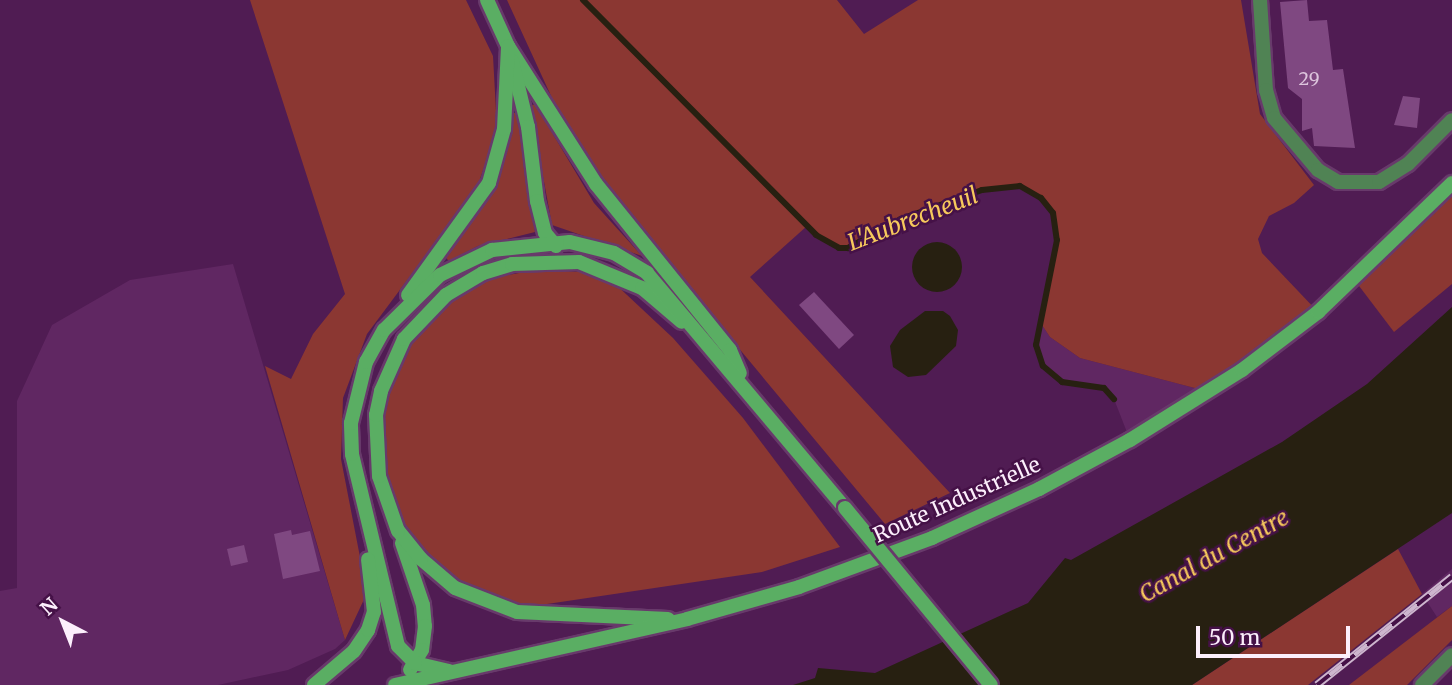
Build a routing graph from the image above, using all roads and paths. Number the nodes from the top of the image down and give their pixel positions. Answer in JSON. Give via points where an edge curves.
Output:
{"nodes":[{"id":1,"x":487,"y":0,"type":"edge"},
{"id":2,"x":1260,"y":0,"type":"edge"},
{"id":3,"x":508,"y":46,"type":"junction"},
{"id":4,"x":1452,"y":120,"type":"edge"},
{"id":5,"x":1452,"y":183,"type":"edge"},
{"id":6,"x":551,"y":242,"type":"junction"},
{"id":7,"x":579,"y":261,"type":"junction"},
{"id":8,"x":393,"y":320,"type":"junction"},
{"id":9,"x":713,"y":348,"type":"junction"},
{"id":10,"x":748,"y":390,"type":"junction"},
{"id":11,"x":352,"y":454,"type":"junction"},
{"id":12,"x":398,"y":531,"type":"junction"},
{"id":13,"x":687,"y":619,"type":"junction"},
{"id":14,"x":1452,"y":655,"type":"edge"},
{"id":15,"x":415,"y":663,"type":"junction"},
{"id":16,"x":460,"y":673,"type":"junction"},
{"id":17,"x":314,"y":685,"type":"edge"},
{"id":18,"x":394,"y":685,"type":"edge"},
{"id":19,"x":990,"y":685,"type":"edge"},
{"id":20,"x":1422,"y":685,"type":"edge"}],
"edges":[{"from":1,"to":3,"type":"main road"},
{"from":2,"to":4,"type":"street","via":[[1266,90],[1285,135],[1318,170],[1338,182],[1361,185],[1392,176]]},
{"from":3,"to":6,"type":"main road","via":[[528,127],[537,201]]},
{"from":3,"to":8,"type":"main road","via":[[504,130],[489,183]]},
{"from":3,"to":10,"type":"main road","via":[[596,184],[730,350]]},
{"from":5,"to":13,"type":"main road","name":"Route Industrielle","via":[[1285,338],[1210,392],[1130,440],[932,538],[799,587]]},
{"from":6,"to":7,"type":"main road"},
{"from":6,"to":8,"type":"main road","via":[[492,250],[463,263],[432,281]]},
{"from":6,"to":9,"type":"main road","via":[[592,246],[631,261],[664,289]]},
{"from":7,"to":9,"type":"main road","via":[[642,288]]},
{"from":7,"to":12,"type":"main road","via":[[512,264],[483,272],[446,295],[404,339],[381,391],[376,415],[379,476]]},
{"from":8,"to":11,"type":"main road","via":[[366,362],[356,395]]},
{"from":9,"to":10,"type":"main road"},
{"from":10,"to":19,"type":"main road","bridge":true},
{"from":11,"to":15,"type":"main road","via":[[394,634],[406,658]]},
{"from":11,"to":17,"type":"main road","via":[[374,612],[354,651]]},
{"from":12,"to":13,"type":"main road","via":[[437,574],[487,603],[542,615]]},
{"from":12,"to":15,"type":"main road","via":[[423,605],[425,626]]},
{"from":13,"to":16,"type":"main road","name":"Route Industrielle"},
{"from":14,"to":20,"type":"street"},
{"from":15,"to":16,"type":"main road"},
{"from":15,"to":18,"type":"main road"},
{"from":16,"to":18,"type":"main road","name":"Route Industrielle"}]}
